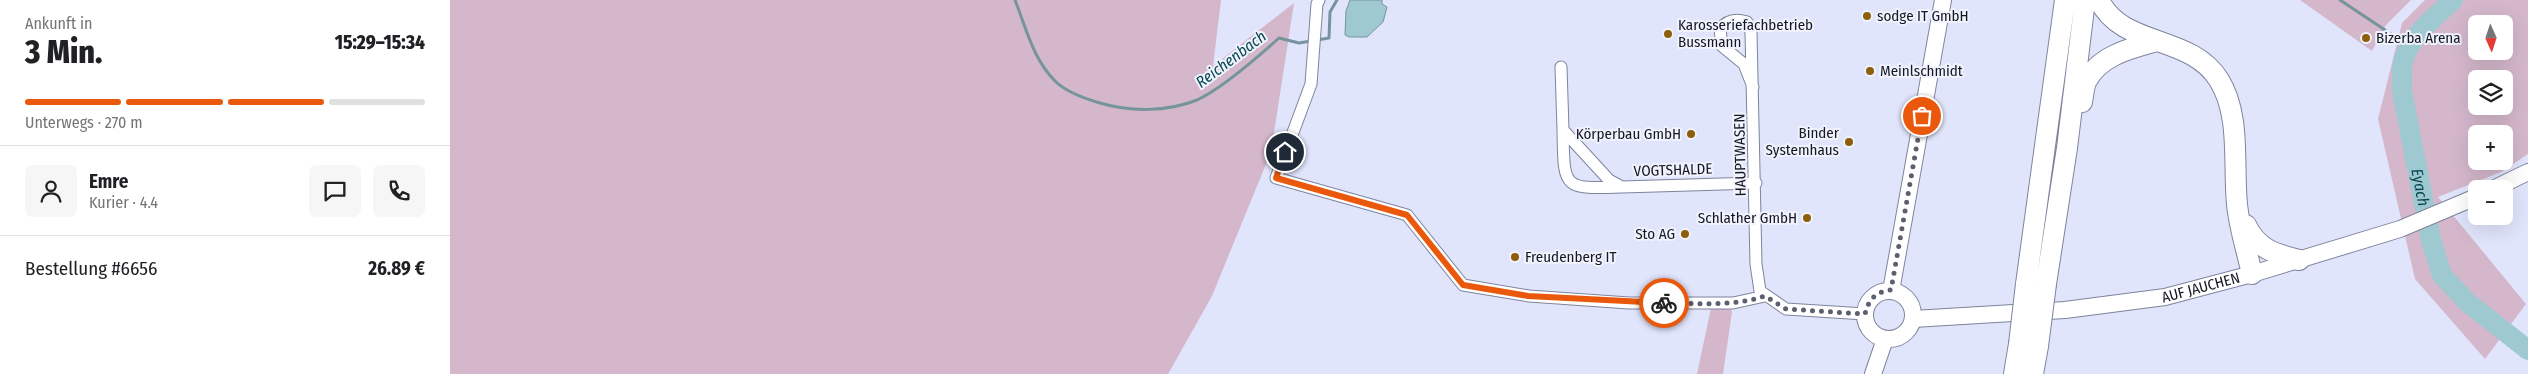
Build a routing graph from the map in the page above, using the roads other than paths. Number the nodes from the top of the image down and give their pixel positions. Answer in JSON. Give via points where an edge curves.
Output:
{"nodes":[{"id":1,"x":1320,"y":0,"type":"edge"},
{"id":2,"x":1943,"y":0,"type":"edge"},
{"id":3,"x":2065,"y":0,"type":"edge"},
{"id":4,"x":2086,"y":0,"type":"edge"},
{"id":5,"x":2099,"y":0,"type":"edge"},
{"id":6,"x":2158,"y":41,"type":"junction"},
{"id":7,"x":1561,"y":66,"type":"dead end"},
{"id":8,"x":1753,"y":87,"type":"junction"},
{"id":9,"x":1563,"y":130,"type":"junction"},
{"id":10,"x":2067,"y":148,"type":"junction"},
{"id":11,"x":2528,"y":172,"type":"edge"},
{"id":12,"x":2512,"y":180,"type":"edge"},
{"id":13,"x":1756,"y":183,"type":"junction"},
{"id":14,"x":1622,"y":187,"type":"junction"},
{"id":15,"x":2468,"y":201,"type":"edge"},
{"id":16,"x":2237,"y":206,"type":"junction"},
{"id":17,"x":2299,"y":260,"type":"junction"},
{"id":18,"x":2252,"y":274,"type":"junction"},
{"id":19,"x":1891,"y":290,"type":"junction"},
{"id":20,"x":1765,"y":296,"type":"junction"},
{"id":21,"x":1865,"y":314,"type":"junction"},
{"id":22,"x":1913,"y":319,"type":"junction"},
{"id":23,"x":1885,"y":339,"type":"junction"},
{"id":24,"x":2028,"y":345,"type":"junction"},
{"id":25,"x":2019,"y":373,"type":"edge"},
{"id":26,"x":1873,"y":374,"type":"edge"}],
"edges":[{"from":1,"to":20,"type":"street","via":[[1317,4],[1311,84],[1276,178],[1407,215],[1463,285],[1528,296],[1629,303],[1732,303]]},
{"from":2,"to":19,"type":"main road"},
{"from":3,"to":24,"type":"highway","bridge":true,"via":[[2026,284]]},
{"from":4,"to":10,"type":"highway"},
{"from":5,"to":6,"type":"highway","via":[[2103,8],[2125,28]]},
{"from":6,"to":10,"type":"highway","via":[[2121,51],[2100,65],[2086,82],[2077,124]]},
{"from":6,"to":16,"type":"highway","via":[[2180,47],[2219,80],[2230,106]]},
{"from":7,"to":9,"type":"street","name":"VOGTSHALDE"},
{"from":8,"to":8,"type":"street","name":"HAUPTWASEN","via":[[1751,32],[1747,22],[1729,20],[1720,29],[1722,46],[1744,64]]},
{"from":8,"to":13,"type":"street","name":"HAUPTWASEN"},
{"from":9,"to":14,"type":"street","name":"VOGTSHALDE","via":[[1609,180]]},
{"from":9,"to":14,"type":"street","name":"VOGTSHALDE","via":[[1564,168],[1566,179],[1572,186]]},
{"from":10,"to":24,"type":"highway","bridge":true,"via":[[2046,284]]},
{"from":11,"to":12,"type":"main road"},
{"from":13,"to":14,"type":"street","name":"VOGTSHALDE"},
{"from":13,"to":20,"type":"street","name":"HAUPTWASEN","via":[[1756,264],[1760,290]]},
{"from":15,"to":17,"type":"main road","name":"AUF JAUCHEN","via":[[2400,229]]},
{"from":16,"to":17,"type":"highway","via":[[2251,237],[2263,248]]},
{"from":16,"to":18,"type":"highway"},
{"from":17,"to":18,"type":"main road","name":"AUF JAUCHEN"},
{"from":18,"to":22,"type":"main road","name":"AUF JAUCHEN","via":[[2165,297],[2065,310]]},
{"from":19,"to":21,"type":"main road","via":[[1874,296],[1868,302]]},
{"from":19,"to":22,"type":"main road","via":[[1908,299],[1913,308]]},
{"from":20,"to":21,"type":"street","via":[[1786,309]]},
{"from":21,"to":23,"type":"main road","via":[[1871,331]]},
{"from":22,"to":23,"type":"main road","via":[[1903,335]]},
{"from":23,"to":26,"type":"main road"},
{"from":24,"to":25,"type":"highway"}]}
